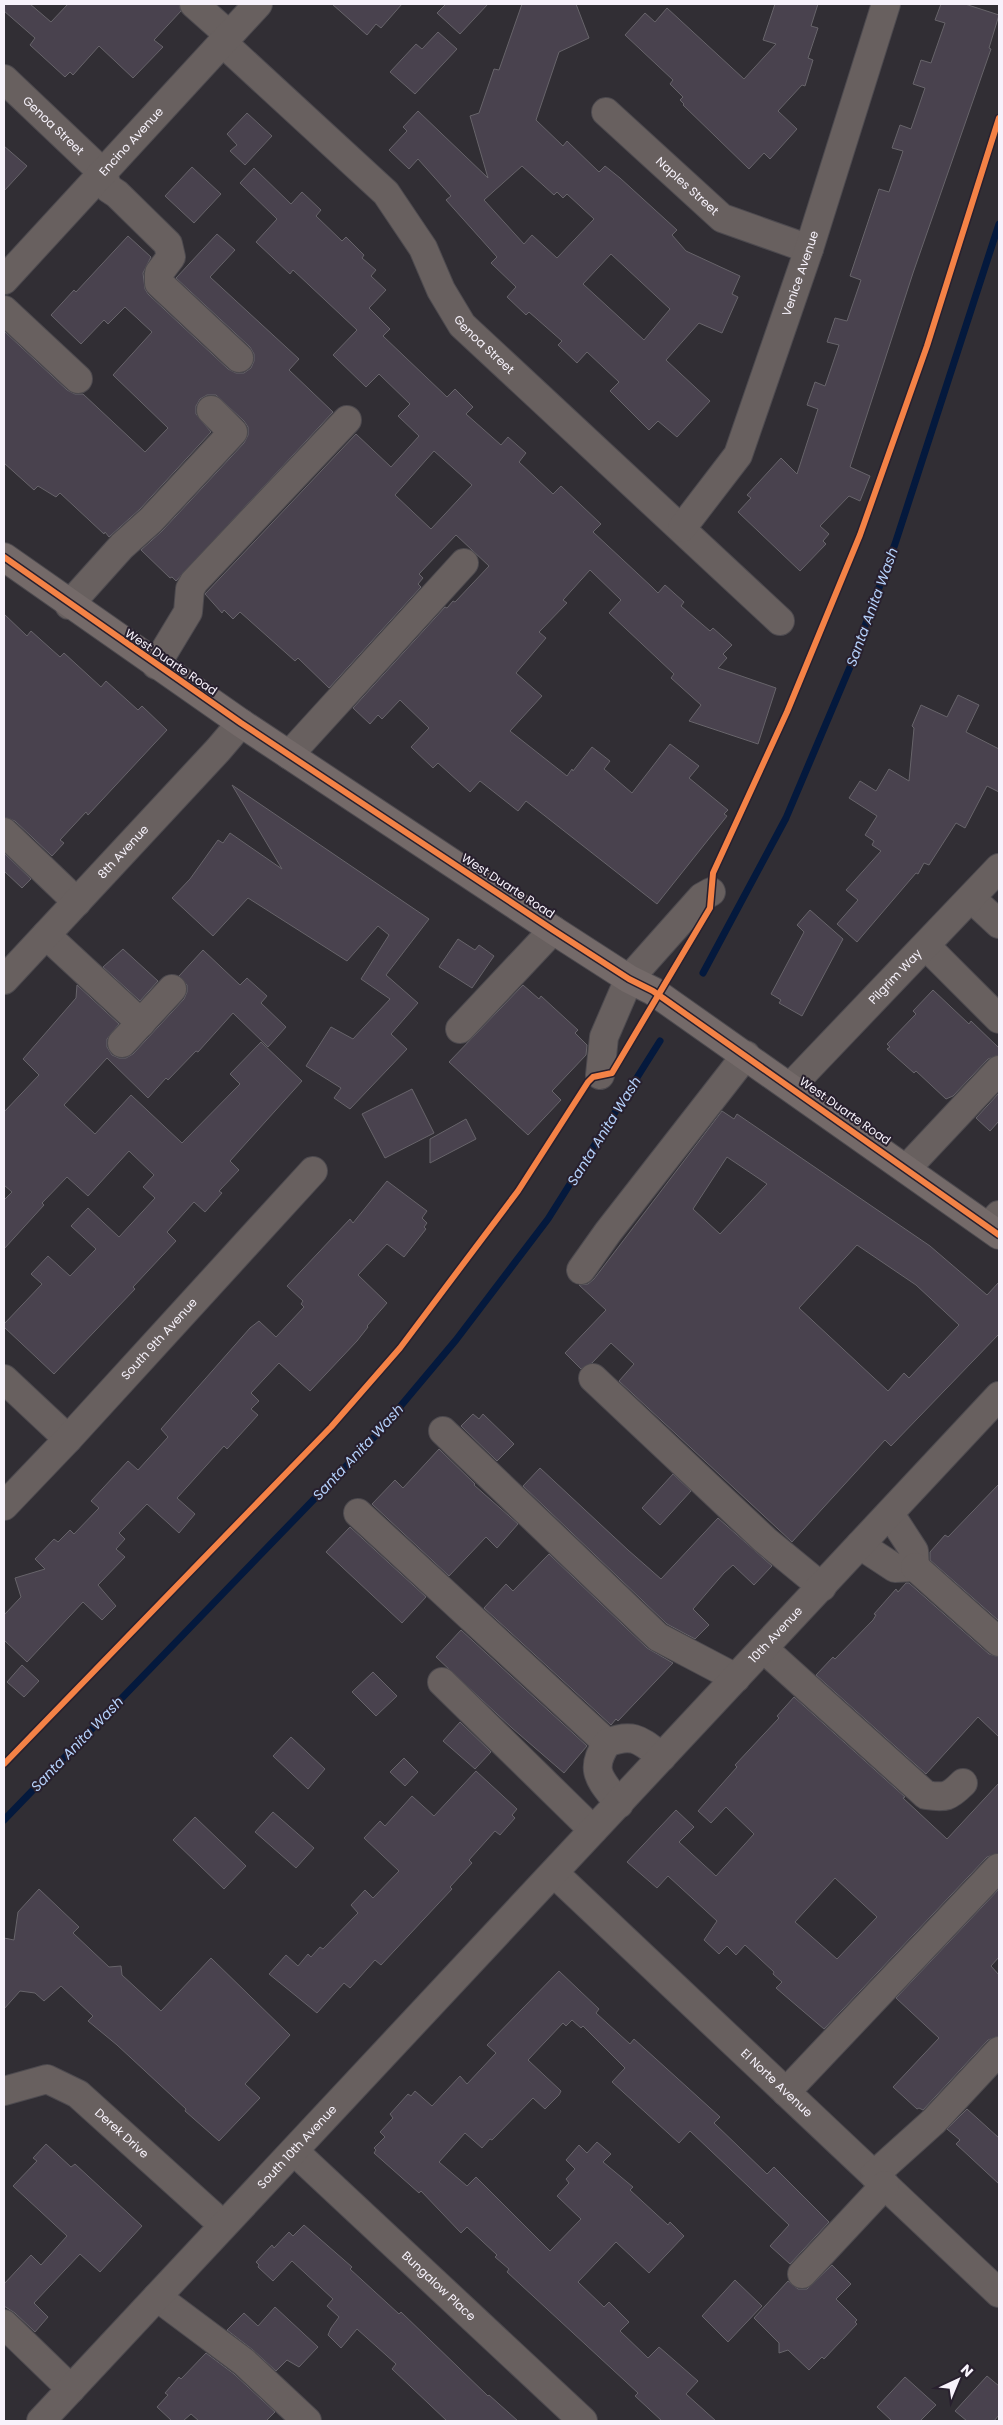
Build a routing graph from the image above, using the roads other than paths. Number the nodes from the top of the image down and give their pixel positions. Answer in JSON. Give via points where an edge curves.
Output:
{"nodes":[{"id":1,"x":194,"y":4,"type":"edge"},
{"id":2,"x":258,"y":4,"type":"edge"},
{"id":3,"x":886,"y":4,"type":"edge"},
{"id":4,"x":226,"y":39,"type":"junction"},
{"id":5,"x":4,"y":79,"type":"edge"},
{"id":6,"x":606,"y":112,"type":"dead end"},
{"id":7,"x":102,"y":172,"type":"junction"},
{"id":8,"x":810,"y":249,"type":"junction"},
{"id":9,"x":4,"y":280,"type":"edge"},
{"id":10,"x":4,"y":310,"type":"edge"},
{"id":11,"x":239,"y":358,"type":"dead end"},
{"id":12,"x":78,"y":379,"type":"dead end"},
{"id":13,"x":211,"y":410,"type":"dead end"},
{"id":14,"x":347,"y":420,"type":"dead end"},
{"id":15,"x":682,"y":528,"type":"junction"},
{"id":16,"x":4,"y":558,"type":"edge"},
{"id":17,"x":464,"y":563,"type":"dead end"},
{"id":18,"x":69,"y":605,"type":"junction"},
{"id":19,"x":780,"y":621,"type":"dead end"},
{"id":20,"x":156,"y":665,"type":"junction"},
{"id":21,"x":241,"y":723,"type":"junction"},
{"id":22,"x":289,"y":755,"type":"junction"},
{"id":23,"x":4,"y":832,"type":"edge"},
{"id":24,"x":999,"y":868,"type":"edge"},
{"id":25,"x":711,"y":892,"type":"dead end"},
{"id":26,"x":972,"y":898,"type":"junction"},
{"id":27,"x":78,"y":902,"type":"junction"},
{"id":28,"x":999,"y":924,"type":"edge"},
{"id":29,"x":553,"y":930,"type":"junction"},
{"id":30,"x":46,"y":935,"type":"junction"},
{"id":31,"x":926,"y":946,"type":"junction"},
{"id":32,"x":4,"y":980,"type":"edge"},
{"id":33,"x":641,"y":985,"type":"junction"},
{"id":34,"x":172,"y":989,"type":"dead end"},
{"id":35,"x":999,"y":1019,"type":"edge"},
{"id":36,"x":141,"y":1023,"type":"junction"},
{"id":37,"x":460,"y":1029,"type":"dead end"},
{"id":38,"x":122,"y":1043,"type":"dead end"},
{"id":39,"x":746,"y":1055,"type":"junction"},
{"id":40,"x":999,"y":1070,"type":"edge"},
{"id":41,"x":600,"y":1075,"type":"dead end"},
{"id":42,"x":791,"y":1086,"type":"junction"},
{"id":43,"x":906,"y":1168,"type":"junction"},
{"id":44,"x":312,"y":1171,"type":"dead end"},
{"id":45,"x":996,"y":1225,"type":"edge"},
{"id":46,"x":581,"y":1270,"type":"dead end"},
{"id":47,"x":593,"y":1378,"type":"dead end"},
{"id":48,"x":4,"y":1379,"type":"edge"},
{"id":49,"x":999,"y":1396,"type":"edge"},
{"id":50,"x":443,"y":1431,"type":"dead end"},
{"id":51,"x":68,"y":1439,"type":"junction"},
{"id":52,"x":4,"y":1506,"type":"edge"},
{"id":53,"x":358,"y":1512,"type":"dead end"},
{"id":54,"x":890,"y":1514,"type":"junction"},
{"id":55,"x":860,"y":1545,"type":"junction"},
{"id":56,"x":915,"y":1567,"type":"junction"},
{"id":57,"x":822,"y":1587,"type":"junction"},
{"id":58,"x":999,"y":1642,"type":"edge"},
{"id":59,"x":764,"y":1649,"type":"junction"},
{"id":60,"x":736,"y":1678,"type":"junction"},
{"id":61,"x":442,"y":1682,"type":"dead end"},
{"id":62,"x":607,"y":1743,"type":"junction"},
{"id":63,"x":662,"y":1757,"type":"junction"},
{"id":64,"x":963,"y":1783,"type":"dead end"},
{"id":65,"x":619,"y":1804,"type":"junction"},
{"id":66,"x":593,"y":1830,"type":"junction"},
{"id":67,"x":998,"y":1868,"type":"dead end"},
{"id":68,"x":554,"y":1873,"type":"junction"},
{"id":69,"x":999,"y":2051,"type":"edge"},
{"id":70,"x":4,"y":2092,"type":"edge"},
{"id":71,"x":786,"y":2092,"type":"junction"},
{"id":72,"x":294,"y":2151,"type":"junction"},
{"id":73,"x":879,"y":2180,"type":"junction"},
{"id":74,"x":223,"y":2225,"type":"junction"},
{"id":75,"x":802,"y":2274,"type":"dead end"},
{"id":76,"x":999,"y":2293,"type":"edge"},
{"id":77,"x":157,"y":2297,"type":"junction"},
{"id":78,"x":4,"y":2324,"type":"edge"},
{"id":79,"x":71,"y":2389,"type":"junction"},
{"id":80,"x":52,"y":2418,"type":"edge"},
{"id":81,"x":307,"y":2421,"type":"edge"},
{"id":82,"x":583,"y":2421,"type":"edge"}],
"edges":[{"from":1,"to":4,"type":"street","name":"Genoa Street"},
{"from":2,"to":4,"type":"street","name":"Encino Avenue"},
{"from":3,"to":8,"type":"street","name":"Venice Avenue"},
{"from":4,"to":7,"type":"street","name":"Encino Avenue"},
{"from":4,"to":15,"type":"street","name":"Genoa Street","via":[[386,193],[423,248],[441,290],[462,325]]},
{"from":5,"to":7,"type":"street","name":"Genoa Street"},
{"from":6,"to":8,"type":"street","name":"Naples Street","via":[[722,218]]},
{"from":7,"to":9,"type":"street","name":"Encino Avenue"},
{"from":7,"to":11,"type":"street","name":"Genoa Street","via":[[108,188],[172,251],[159,273],[159,283]]},
{"from":8,"to":15,"type":"street","name":"Venice Avenue","via":[[738,455]]},
{"from":10,"to":12,"type":"street"},
{"from":13,"to":18,"type":"street","via":[[234,432]]},
{"from":14,"to":20,"type":"street","via":[[194,582],[190,589],[188,612]]},
{"from":15,"to":19,"type":"street","name":"Genoa Street"},
{"from":16,"to":18,"type":"main road","name":"West Duarte Road"},
{"from":17,"to":22,"type":"street"},
{"from":18,"to":20,"type":"main road","name":"West Duarte Road"},
{"from":20,"to":21,"type":"main road","name":"West Duarte Road"},
{"from":21,"to":22,"type":"main road","name":"West Duarte Road"},
{"from":21,"to":27,"type":"street","name":"8th Avenue"},
{"from":22,"to":29,"type":"main road","name":"West Duarte Road"},
{"from":23,"to":27,"type":"street"},
{"from":24,"to":26,"type":"street","name":"Pilgrim Way"},
{"from":25,"to":33,"type":"street","via":[[702,898]]},
{"from":26,"to":28,"type":"street"},
{"from":26,"to":31,"type":"street","name":"Pilgrim Way"},
{"from":27,"to":30,"type":"street","name":"8th Avenue"},
{"from":29,"to":33,"type":"main road","name":"West Duarte Road"},
{"from":29,"to":37,"type":"street"},
{"from":30,"to":32,"type":"street","name":"8th Avenue"},
{"from":30,"to":36,"type":"street"},
{"from":31,"to":35,"type":"street"},
{"from":31,"to":42,"type":"street","name":"Pilgrim Way"},
{"from":33,"to":39,"type":"main road","name":"West Duarte Road"},
{"from":33,"to":41,"type":"street","via":[[604,1037]]},
{"from":34,"to":36,"type":"street"},
{"from":36,"to":38,"type":"street"},
{"from":39,"to":42,"type":"main road","name":"West Duarte Road"},
{"from":39,"to":46,"type":"street"},
{"from":40,"to":43,"type":"street"},
{"from":42,"to":43,"type":"main road","name":"West Duarte Road"},
{"from":43,"to":45,"type":"main road","name":"West Duarte Road"},
{"from":44,"to":51,"type":"street","name":"South 9th Avenue"},
{"from":47,"to":57,"type":"street","via":[[765,1540]]},
{"from":48,"to":51,"type":"street"},
{"from":49,"to":54,"type":"street","name":"10th Avenue"},
{"from":50,"to":60,"type":"street","via":[[658,1637]]},
{"from":51,"to":52,"type":"street","name":"South 9th Avenue"},
{"from":53,"to":62,"type":"street"},
{"from":54,"to":55,"type":"street","name":"10th Avenue"},
{"from":54,"to":56,"type":"street","via":[[914,1551]]},
{"from":55,"to":56,"type":"street","via":[[895,1568]]},
{"from":55,"to":57,"type":"street","name":"10th Avenue"},
{"from":56,"to":58,"type":"street"},
{"from":57,"to":59,"type":"street","name":"10th Avenue"},
{"from":59,"to":60,"type":"street","name":"10th Avenue"},
{"from":59,"to":64,"type":"street","via":[[926,1795],[943,1797]]},
{"from":60,"to":63,"type":"street","name":"10th Avenue"},
{"from":61,"to":66,"type":"street"},
{"from":62,"to":63,"type":"street","via":[[628,1736],[640,1740]]},
{"from":62,"to":65,"type":"street","via":[[596,1765],[599,1778]]},
{"from":63,"to":65,"type":"street","name":"10th Avenue"},
{"from":65,"to":66,"type":"street","name":"10th Avenue"},
{"from":66,"to":68,"type":"street","name":"10th Avenue"},
{"from":67,"to":71,"type":"street"},
{"from":68,"to":71,"type":"street","name":"El Norte Avenue"},
{"from":68,"to":72,"type":"street","name":"South 10th Avenue"},
{"from":69,"to":73,"type":"street"},
{"from":70,"to":74,"type":"street","name":"Derek Drive","via":[[47,2079],[78,2094]]},
{"from":71,"to":73,"type":"street","name":"El Norte Avenue"},
{"from":72,"to":74,"type":"street","name":"South 10th Avenue"},
{"from":72,"to":82,"type":"street","name":"Bungalow Place"},
{"from":73,"to":75,"type":"street"},
{"from":73,"to":76,"type":"street","name":"El Norte Avenue"},
{"from":74,"to":77,"type":"street","name":"South 10th Avenue"},
{"from":77,"to":79,"type":"street","name":"South 10th Avenue"},
{"from":77,"to":81,"type":"street","via":[[244,2362]]},
{"from":78,"to":79,"type":"street"},
{"from":79,"to":80,"type":"street","name":"South 10th Avenue"}]}
